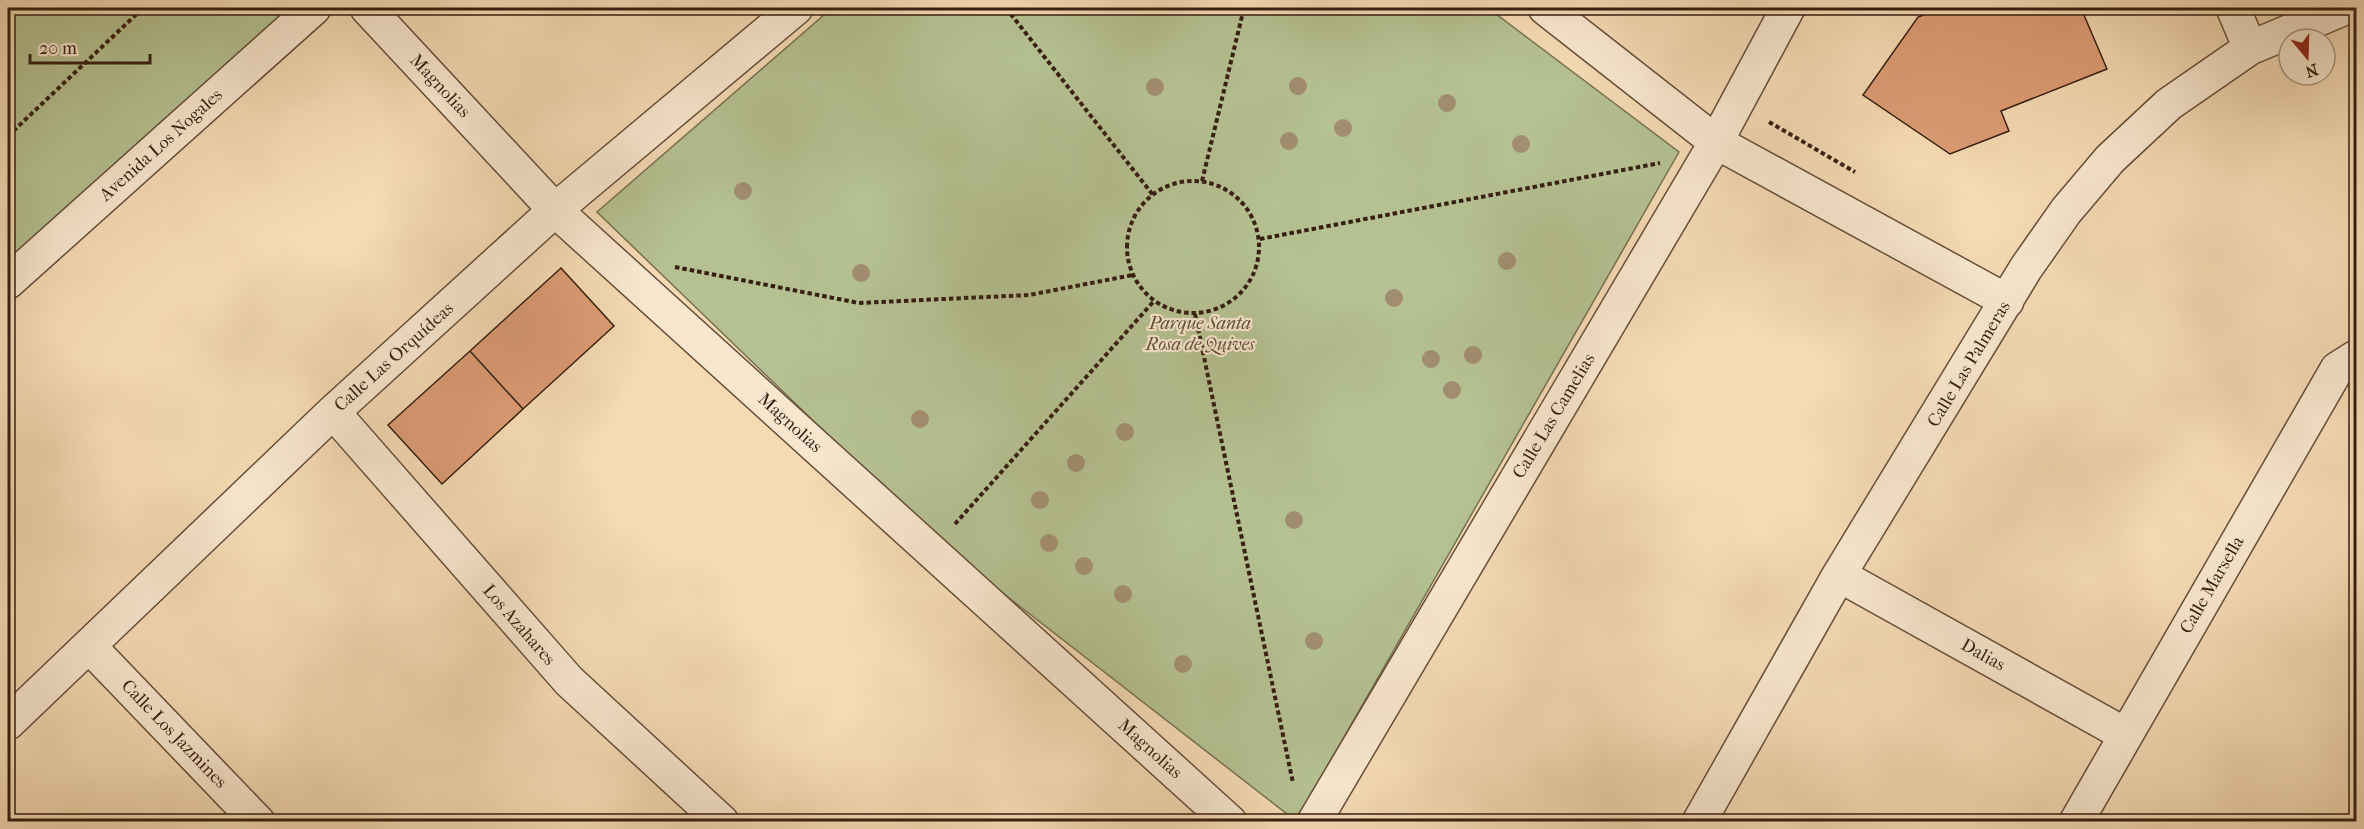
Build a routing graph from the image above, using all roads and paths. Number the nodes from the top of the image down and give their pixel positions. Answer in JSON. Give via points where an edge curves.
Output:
{"nodes":[{"id":1,"x":143,"y":8,"type":"edge"},
{"id":2,"x":314,"y":8,"type":"edge"},
{"id":3,"x":367,"y":8,"type":"edge"},
{"id":4,"x":796,"y":8,"type":"edge"},
{"id":5,"x":1006,"y":8,"type":"edge"},
{"id":6,"x":1244,"y":8,"type":"edge"},
{"id":7,"x":1545,"y":8,"type":"edge"},
{"id":8,"x":1788,"y":8,"type":"edge"},
{"id":9,"x":2233,"y":8,"type":"edge"},
{"id":10,"x":2345,"y":8,"type":"edge"},
{"id":11,"x":2250,"y":48,"type":"junction"},
{"id":12,"x":1766,"y":117,"type":"dead end"},
{"id":13,"x":8,"y":136,"type":"edge"},
{"id":14,"x":1709,"y":155,"type":"junction"},
{"id":15,"x":1860,"y":175,"type":"dead end"},
{"id":16,"x":1202,"y":181,"type":"junction"},
{"id":17,"x":1153,"y":195,"type":"junction"},
{"id":18,"x":555,"y":210,"type":"junction"},
{"id":19,"x":1260,"y":239,"type":"junction"},
{"id":20,"x":666,"y":265,"type":"dead end"},
{"id":21,"x":1133,"y":274,"type":"junction"},
{"id":22,"x":8,"y":282,"type":"edge"},
{"id":23,"x":1154,"y":301,"type":"junction"},
{"id":24,"x":2007,"y":301,"type":"junction"},
{"id":25,"x":1195,"y":314,"type":"junction"},
{"id":26,"x":2356,"y":357,"type":"edge"},
{"id":27,"x":333,"y":412,"type":"junction"},
{"id":28,"x":931,"y":550,"type":"junction"},
{"id":29,"x":1839,"y":575,"type":"junction"},
{"id":30,"x":90,"y":647,"type":"junction"},
{"id":31,"x":8,"y":723,"type":"edge"},
{"id":32,"x":2126,"y":735,"type":"junction"},
{"id":33,"x":1294,"y":787,"type":"dead end"},
{"id":34,"x":258,"y":822,"type":"edge"},
{"id":35,"x":722,"y":822,"type":"edge"},
{"id":36,"x":1230,"y":822,"type":"edge"},
{"id":37,"x":1314,"y":822,"type":"edge"},
{"id":38,"x":1699,"y":822,"type":"edge"},
{"id":39,"x":2076,"y":822,"type":"edge"}],
"edges":[{"from":1,"to":13,"type":"path"},
{"from":2,"to":22,"type":"street","name":"Avenida Los Nogales"},
{"from":3,"to":18,"type":"street","name":"Magnolias"},
{"from":4,"to":18,"type":"street","name":"Calle Las Orquídeas"},
{"from":5,"to":17,"type":"path"},
{"from":6,"to":16,"type":"path"},
{"from":7,"to":14,"type":"street"},
{"from":8,"to":14,"type":"street","name":"Calle Las Camelias"},
{"from":9,"to":11,"type":"street"},
{"from":10,"to":11,"type":"street","name":"Calle Las Palmeras"},
{"from":11,"to":24,"type":"street","name":"Calle Las Palmeras","via":[[2169,104],[2110,159],[2059,220]]},
{"from":12,"to":15,"type":"path","via":[[1770,125]]},
{"from":14,"to":19,"type":"path"},
{"from":14,"to":24,"type":"street"},
{"from":14,"to":37,"type":"street","name":"Calle Las Camelias"},
{"from":16,"to":17,"type":"path","via":[[1179,182]]},
{"from":16,"to":19,"type":"path","via":[[1222,187],[1241,200],[1254,218]]},
{"from":17,"to":21,"type":"path","via":[[1131,223],[1127,244]]},
{"from":18,"to":27,"type":"street","name":"Calle Las Orquídeas"},
{"from":18,"to":28,"type":"street","name":"Magnolias"},
{"from":19,"to":25,"type":"path","via":[[1259,261],[1251,281],[1236,298],[1217,309]]},
{"from":20,"to":21,"type":"path","via":[[859,303],[1029,295]]},
{"from":21,"to":23,"type":"path"},
{"from":23,"to":25,"type":"path","via":[[1174,311]]},
{"from":23,"to":28,"type":"path"},
{"from":24,"to":29,"type":"street","name":"Calle Las Palmeras"},
{"from":25,"to":33,"type":"path"},
{"from":26,"to":32,"type":"street","name":"Calle Marsella","via":[[2337,369]]},
{"from":27,"to":30,"type":"street","name":"Calle Las Orquídeas"},
{"from":27,"to":35,"type":"street","name":"Los Azahares","via":[[569,681]]},
{"from":28,"to":36,"type":"street","name":"Magnolias"},
{"from":29,"to":32,"type":"street","name":"Dalias"},
{"from":29,"to":38,"type":"street","name":"Calle Las Palmeras"},
{"from":30,"to":31,"type":"street","name":"Calle Las Orquídeas"},
{"from":30,"to":34,"type":"street","name":"Calle Los Jazmines"},
{"from":32,"to":39,"type":"street","name":"Calle Marsella"}]}
